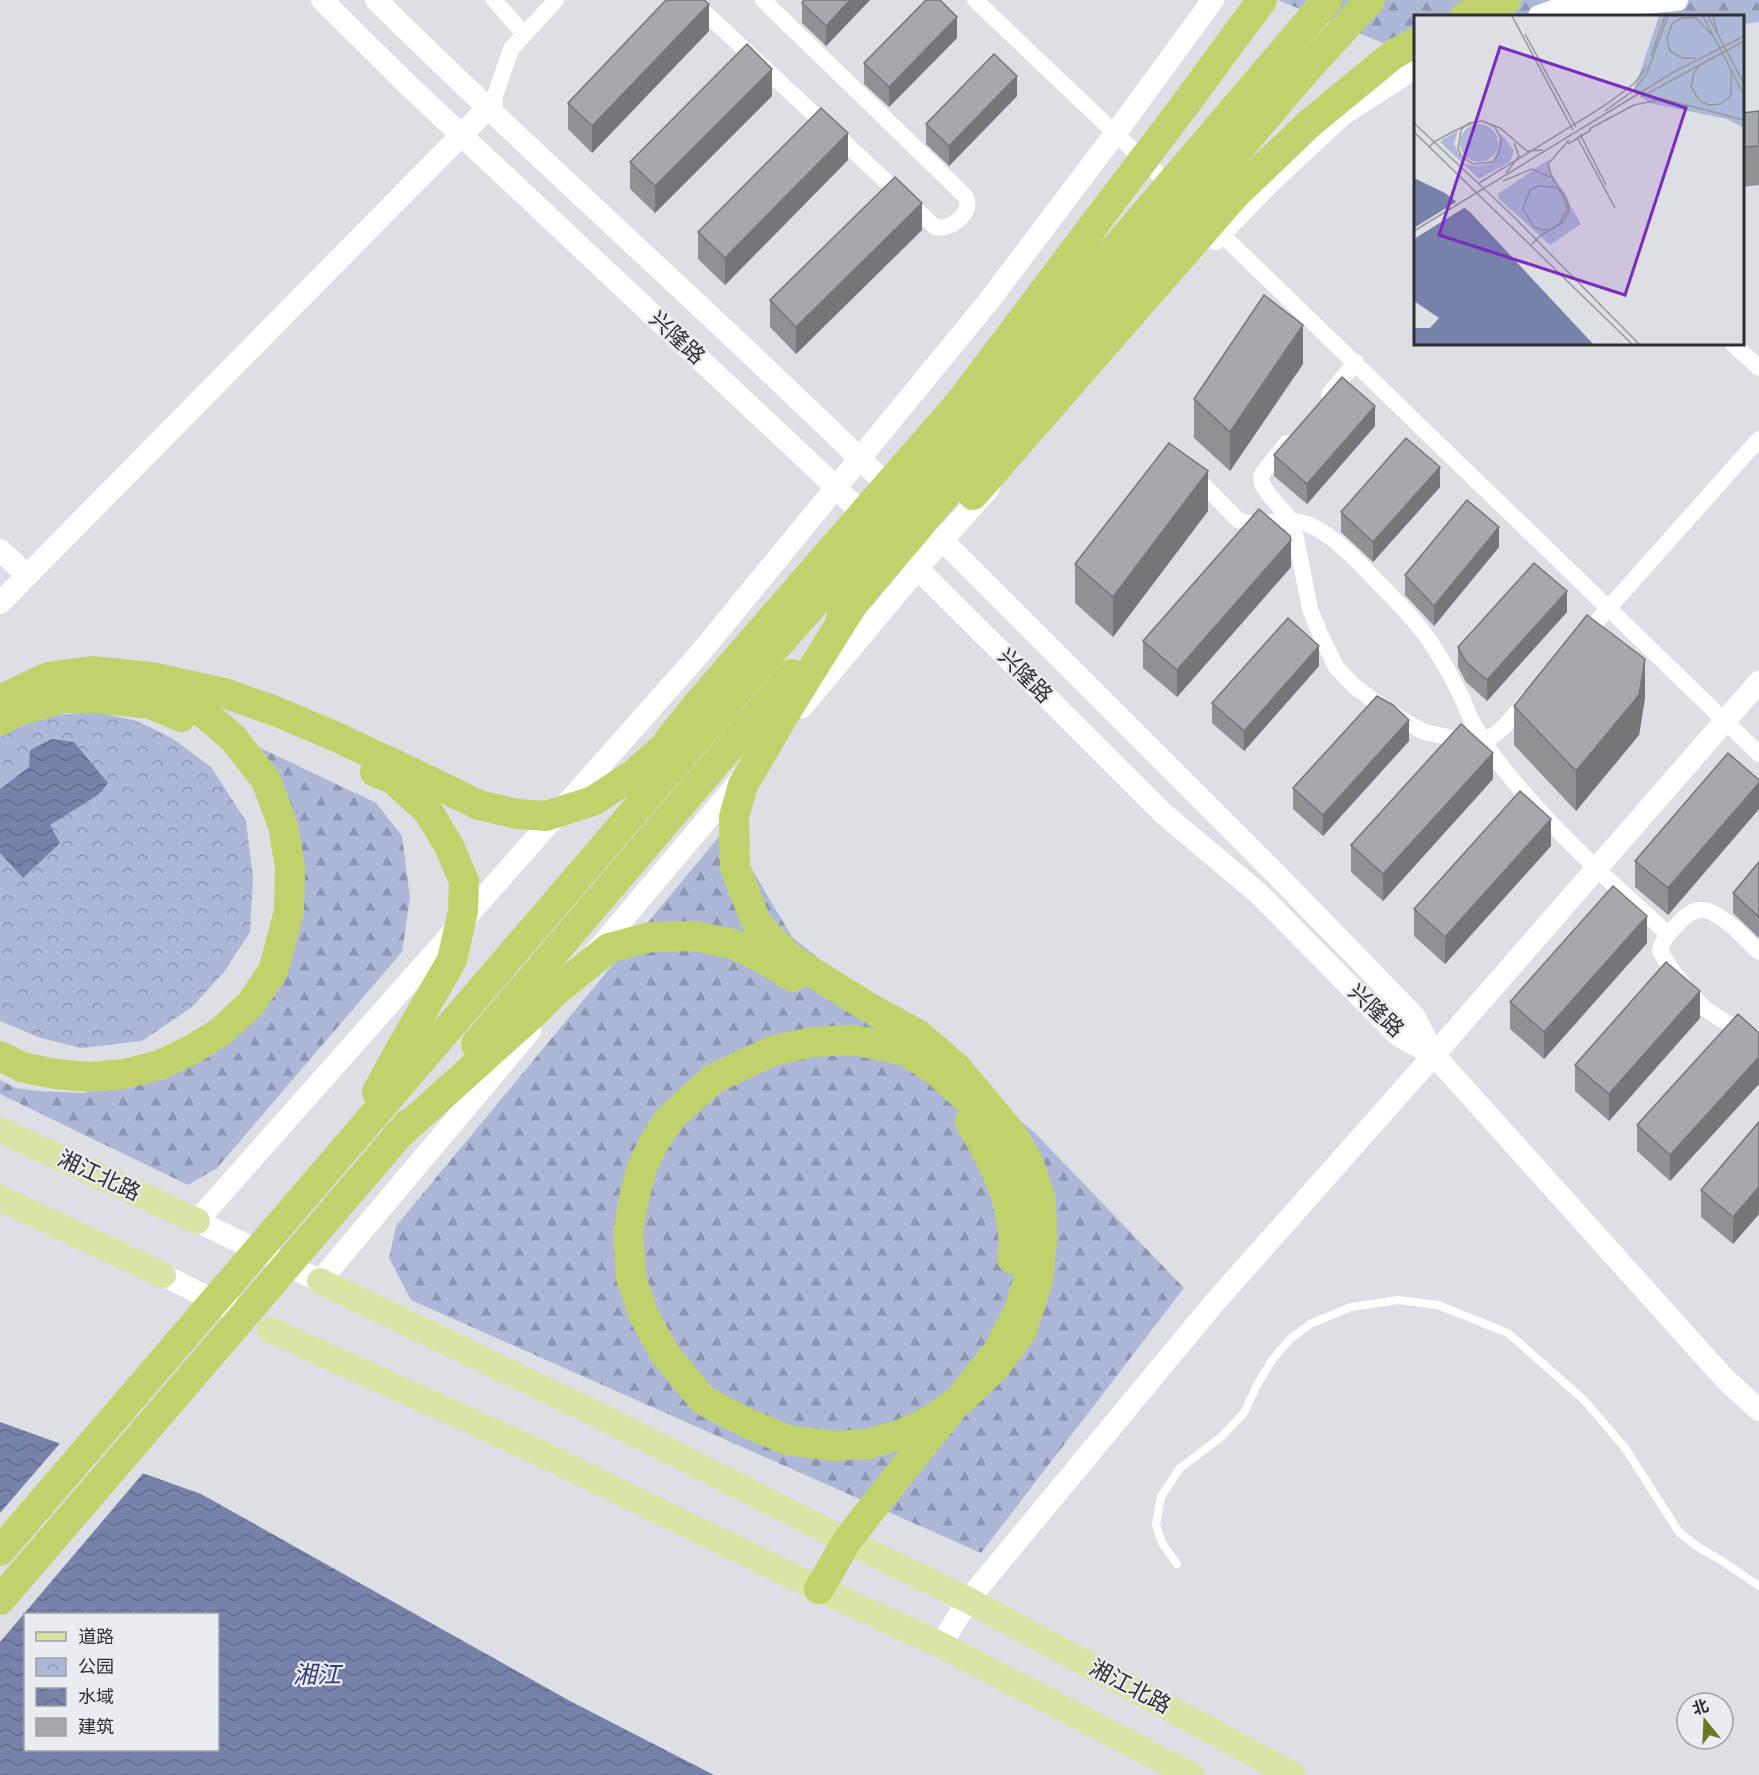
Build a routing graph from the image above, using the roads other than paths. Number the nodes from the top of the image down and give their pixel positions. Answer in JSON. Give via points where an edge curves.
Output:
{"nodes":[{"id":1,"x":322,"y":0,"type":"edge"},
{"id":2,"x":376,"y":0,"type":"edge"},
{"id":3,"x":494,"y":0,"type":"edge"},
{"id":4,"x":556,"y":0,"type":"edge"},
{"id":5,"x":695,"y":0,"type":"edge"},
{"id":6,"x":763,"y":0,"type":"edge"},
{"id":7,"x":975,"y":0,"type":"edge"},
{"id":8,"x":1213,"y":0,"type":"edge"},
{"id":9,"x":1262,"y":0,"type":"edge"},
{"id":10,"x":1327,"y":0,"type":"edge"},
{"id":11,"x":1370,"y":0,"type":"edge"},
{"id":12,"x":1506,"y":0,"type":"edge"},
{"id":13,"x":1677,"y":0,"type":"edge"},
{"id":14,"x":1548,"y":9,"type":"edge"},
{"id":15,"x":1468,"y":15,"type":"edge"},
{"id":16,"x":524,"y":34,"type":"junction"},
{"id":17,"x":1414,"y":43,"type":"edge"},
{"id":18,"x":1414,"y":68,"type":"edge"},
{"id":19,"x":490,"y":106,"type":"junction"},
{"id":20,"x":1115,"y":134,"type":"junction"},
{"id":21,"x":461,"y":135,"type":"junction"},
{"id":22,"x":1234,"y":196,"type":"junction"},
{"id":23,"x":1096,"y":222,"type":"junction"},
{"id":24,"x":1221,"y":232,"type":"junction"},
{"id":25,"x":1734,"y":345,"type":"edge"},
{"id":26,"x":1356,"y":362,"type":"junction"},
{"id":27,"x":1759,"y":368,"type":"edge"},
{"id":28,"x":1317,"y":408,"type":"edge"},
{"id":29,"x":1294,"y":435,"type":"edge"},
{"id":30,"x":1759,"y":438,"type":"edge"},
{"id":31,"x":965,"y":452,"type":"junction"},
{"id":32,"x":860,"y":459,"type":"junction"},
{"id":33,"x":1190,"y":471,"type":"edge"},
{"id":34,"x":836,"y":488,"type":"junction"},
{"id":35,"x":1290,"y":520,"type":"junction"},
{"id":36,"x":943,"y":540,"type":"junction"},
{"id":37,"x":0,"y":550,"type":"edge"},
{"id":38,"x":918,"y":569,"type":"junction"},
{"id":39,"x":27,"y":576,"type":"junction"},
{"id":40,"x":0,"y":603,"type":"edge"},
{"id":41,"x":853,"y":604,"type":"junction"},
{"id":42,"x":1608,"y":609,"type":"junction"},
{"id":43,"x":1570,"y":651,"type":"edge"},
{"id":44,"x":759,"y":666,"type":"junction"},
{"id":45,"x":1759,"y":682,"type":"edge"},
{"id":46,"x":1541,"y":685,"type":"edge"},
{"id":47,"x":0,"y":700,"type":"edge"},
{"id":48,"x":0,"y":705,"type":"edge"},
{"id":49,"x":790,"y":705,"type":"junction"},
{"id":50,"x":0,"y":715,"type":"edge"},
{"id":51,"x":0,"y":721,"type":"edge"},
{"id":52,"x":1726,"y":721,"type":"junction"},
{"id":53,"x":1483,"y":739,"type":"junction"},
{"id":54,"x":660,"y":750,"type":"junction"},
{"id":55,"x":1759,"y":754,"type":"edge"},
{"id":56,"x":261,"y":782,"type":"junction"},
{"id":57,"x":1596,"y":869,"type":"junction"},
{"id":58,"x":1668,"y":934,"type":"junction"},
{"id":59,"x":1759,"y":952,"type":"edge"},
{"id":60,"x":1759,"y":1040,"type":"edge"},
{"id":61,"x":0,"y":1043,"type":"edge"},
{"id":62,"x":1434,"y":1054,"type":"junction"},
{"id":63,"x":0,"y":1056,"type":"edge"},
{"id":64,"x":0,"y":1130,"type":"edge"},
{"id":65,"x":396,"y":1137,"type":"junction"},
{"id":66,"x":353,"y":1140,"type":"junction"},
{"id":67,"x":0,"y":1198,"type":"edge"},
{"id":68,"x":197,"y":1221,"type":"junction"},
{"id":69,"x":163,"y":1275,"type":"joint"},
{"id":70,"x":320,"y":1281,"type":"junction"},
{"id":71,"x":270,"y":1330,"type":"joint"},
{"id":72,"x":990,"y":1352,"type":"junction"},
{"id":73,"x":1759,"y":1410,"type":"edge"},
{"id":74,"x":838,"y":1536,"type":"junction"},
{"id":75,"x":0,"y":1551,"type":"edge"},
{"id":76,"x":1177,"y":1564,"type":"dead end"},
{"id":77,"x":813,"y":1586,"type":"junction"},
{"id":78,"x":1759,"y":1586,"type":"edge"},
{"id":79,"x":0,"y":1600,"type":"edge"},
{"id":80,"x":968,"y":1600,"type":"junction"},
{"id":81,"x":941,"y":1645,"type":"junction"},
{"id":82,"x":1191,"y":1775,"type":"edge"},
{"id":83,"x":1293,"y":1775,"type":"edge"}],
"edges":[{"from":1,"to":21,"type":"main road","name":"兴隆路"},
{"from":2,"to":19,"type":"main road","name":"兴隆路"},
{"from":3,"to":16,"type":"street"},
{"from":4,"to":16,"type":"street"},
{"from":5,"to":6,"type":"street","via":[[935,226],[951,226],[962,217],[966,197]]},
{"from":7,"to":20,"type":"street"},
{"from":8,"to":20,"type":"main road"},
{"from":9,"to":23,"type":"highway"},
{"from":10,"to":31,"type":"highway","via":[[1098,269]]},
{"from":11,"to":31,"type":"highway"},
{"from":12,"to":15,"type":"highway"},
{"from":13,"to":14,"type":"main road"},
{"from":16,"to":19,"type":"street","via":[[511,48]]},
{"from":17,"to":22,"type":"highway","via":[[1394,54],[1310,123]]},
{"from":18,"to":24,"type":"main road","via":[[1342,115]]},
{"from":19,"to":21,"type":"main road"},
{"from":19,"to":32,"type":"main road","name":"兴隆路"},
{"from":20,"to":24,"type":"street"},
{"from":20,"to":32,"type":"main road","via":[[988,303]]},
{"from":21,"to":34,"type":"main road","name":"兴隆路"},
{"from":21,"to":39,"type":"main road"},
{"from":22,"to":31,"type":"highway"},
{"from":22,"to":49,"type":"highway"},
{"from":23,"to":31,"type":"highway"},
{"from":23,"to":54,"type":"highway","via":[[962,400]]},
{"from":24,"to":26,"type":"street"},
{"from":24,"to":36,"type":"main road"},
{"from":25,"to":27,"type":"street"},
{"from":26,"to":28,"type":"street"},
{"from":26,"to":42,"type":"street"},
{"from":29,"to":35,"type":"street","via":[[1261,476],[1269,495]]},
{"from":30,"to":42,"type":"street"},
{"from":31,"to":41,"type":"highway"},
{"from":31,"to":44,"type":"highway"},
{"from":32,"to":34,"type":"main road"},
{"from":32,"to":36,"type":"main road","name":"兴隆路"},
{"from":33,"to":35,"type":"street","via":[[1238,520],[1258,525]]},
{"from":34,"to":38,"type":"main road","name":"兴隆路"},
{"from":34,"to":68,"type":"main road","via":[[701,652]]},
{"from":35,"to":53,"type":"street","via":[[1321,531],[1347,552],[1416,624],[1436,650]]},
{"from":35,"to":53,"type":"street","via":[[1310,609],[1336,667],[1354,686],[1424,732],[1467,741]]},
{"from":36,"to":38,"type":"main road"},
{"from":36,"to":62,"type":"main road","name":"兴隆路","via":[[1414,1016]]},
{"from":37,"to":39,"type":"main road"},
{"from":38,"to":62,"type":"main road","name":"兴隆路","via":[[1165,815],[1257,893],[1399,1036]]},
{"from":38,"to":70,"type":"main road"},
{"from":39,"to":40,"type":"main road"},
{"from":41,"to":49,"type":"highway"},
{"from":41,"to":65,"type":"highway"},
{"from":42,"to":43,"type":"street"},
{"from":42,"to":52,"type":"street"},
{"from":44,"to":54,"type":"highway"},
{"from":44,"to":66,"type":"highway"},
{"from":45,"to":52,"type":"main road"},
{"from":46,"to":53,"type":"street","via":[[1504,727]]},
{"from":47,"to":54,"type":"highway","via":[[48,677],[92,671],[151,677],[224,693],[275,711],[404,768],[478,806],[546,816],[593,801],[634,774]]},
{"from":48,"to":56,"type":"highway","via":[[57,682],[118,682],[177,695],[233,738]]},
{"from":49,"to":72,"type":"highway","via":[[743,785],[734,817],[735,867],[757,924],[791,959],[920,1035],[957,1068],[1012,1134],[1029,1164],[1041,1200],[1038,1280],[1021,1333],[995,1367],[964,1397],[933,1419],[902,1434],[868,1444],[834,1446],[787,1440],[704,1400],[665,1354],[644,1316],[631,1277],[628,1234],[634,1198],[643,1165],[670,1118],[713,1079],[772,1051],[812,1042],[864,1043],[906,1052],[938,1072],[989,1119],[1010,1150],[1030,1198],[1029,1277],[1020,1308]]},
{"from":50,"to":66,"type":"highway","via":[[23,701],[67,686],[101,685],[157,693],[213,706],[393,779],[428,811],[464,881],[455,950]]},
{"from":51,"to":56,"type":"highway","via":[[15,712],[63,698],[150,704],[197,723]]},
{"from":52,"to":55,"type":"street"},
{"from":52,"to":57,"type":"main road"},
{"from":53,"to":57,"type":"street","via":[[1527,797]]},
{"from":56,"to":61,"type":"highway","via":[[278,858],[276,919],[263,958],[203,1032],[157,1056],[115,1066],[77,1067],[42,1062]]},
{"from":56,"to":63,"type":"highway","via":[[283,826],[290,867],[289,911],[273,971],[250,1005],[219,1033],[191,1050],[160,1065],[124,1074],[55,1074],[22,1067]]},
{"from":57,"to":58,"type":"street"},
{"from":57,"to":62,"type":"main road"},
{"from":58,"to":59,"type":"street","via":[[1689,914],[1702,909],[1731,925]]},
{"from":58,"to":60,"type":"street","via":[[1659,951],[1687,988],[1708,1011]]},
{"from":62,"to":73,"type":"main road","via":[[1725,1379]]},
{"from":62,"to":80,"type":"main road","via":[[1215,1302]]},
{"from":64,"to":68,"type":"main road","name":"湘江北路"},
{"from":65,"to":72,"type":"highway","via":[[556,991],[609,948],[651,937],[695,936],[734,944],[875,1028],[973,1118],[998,1156],[1020,1201],[1023,1255],[1018,1289],[1005,1324],[986,1354],[969,1374],[901,1418],[852,1432],[794,1428],[728,1401],[699,1378],[663,1330],[652,1309],[640,1261],[639,1222],[649,1181],[668,1145],[698,1109],[728,1083],[775,1063],[816,1056],[842,1057],[899,1071],[934,1088],[966,1115],[987,1150],[1008,1203],[1015,1242],[1009,1284],[998,1322]]},
{"from":65,"to":79,"type":"highway"},
{"from":66,"to":75,"type":"highway"},
{"from":67,"to":69,"type":"main road"},
{"from":68,"to":70,"type":"main road"},
{"from":69,"to":71,"type":"main road"},
{"from":70,"to":74,"type":"main road","name":"湘江北路"},
{"from":71,"to":77,"type":"main road","via":[[523,1445]]},
{"from":72,"to":74,"type":"highway"},
{"from":74,"to":77,"type":"highway"},
{"from":74,"to":80,"type":"main road","name":"湘江北路"},
{"from":76,"to":78,"type":"lane","via":[[1162,1543],[1156,1524],[1161,1497],[1179,1469],[1245,1413],[1272,1360],[1289,1340],[1310,1324],[1351,1307],[1398,1300],[1438,1305],[1508,1333],[1584,1400],[1625,1448],[1679,1532]]},
{"from":77,"to":81,"type":"main road"},
{"from":80,"to":81,"type":"main road"},
{"from":80,"to":83,"type":"main road","name":"湘江北路"},
{"from":81,"to":82,"type":"main road"}]}
